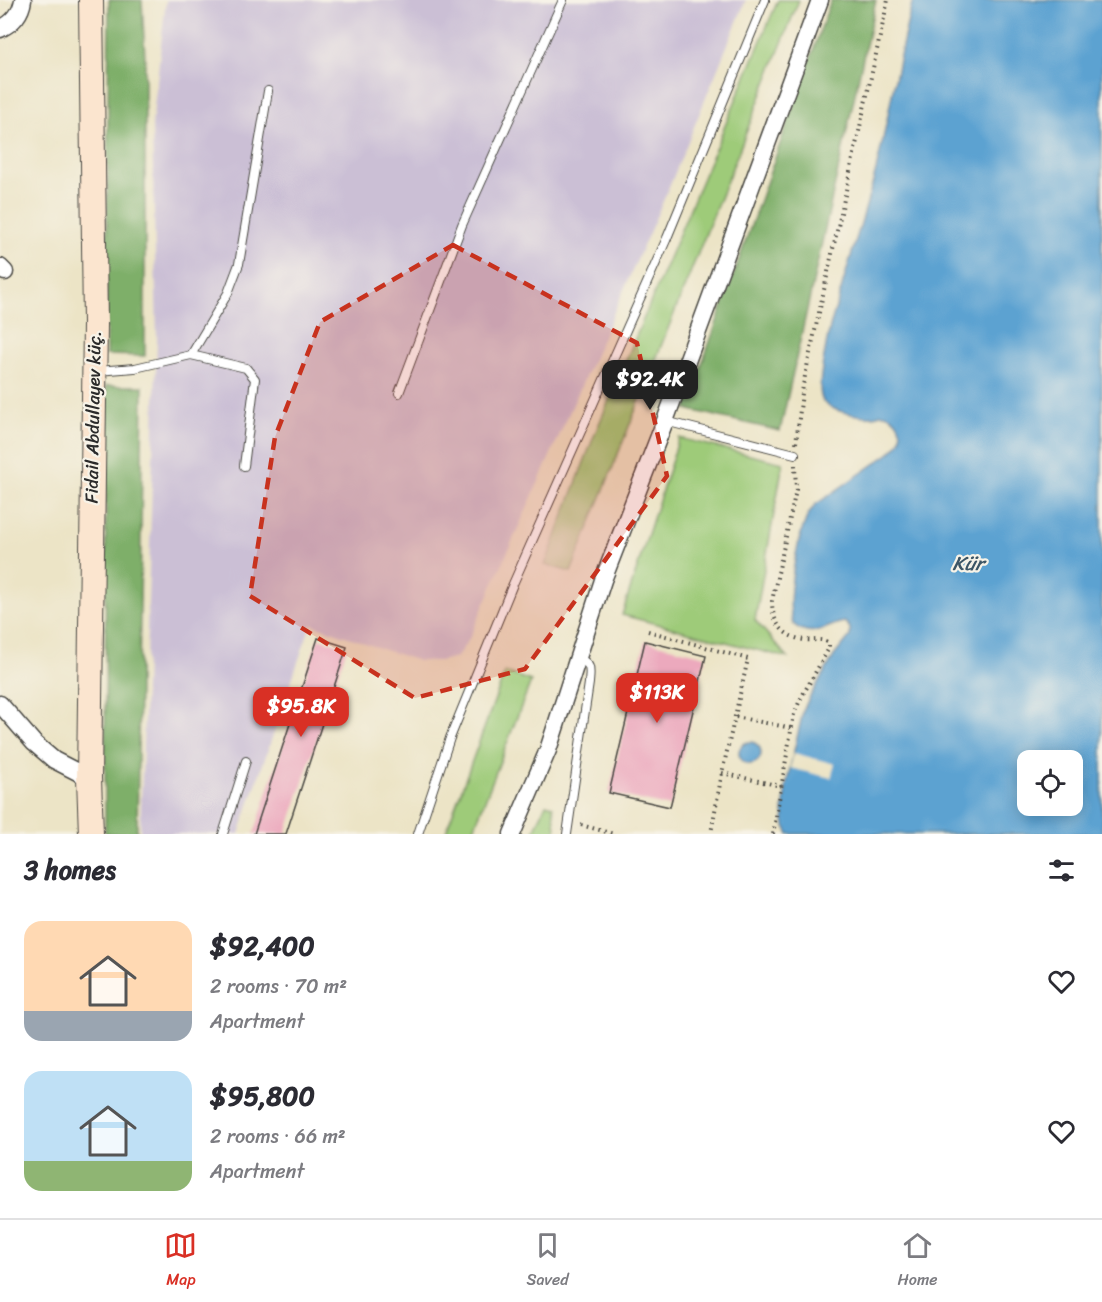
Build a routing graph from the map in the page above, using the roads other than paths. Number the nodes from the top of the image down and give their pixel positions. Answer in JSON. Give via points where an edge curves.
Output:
{"nodes":[{"id":1,"x":23,"y":0,"type":"edge"},
{"id":2,"x":91,"y":0,"type":"edge"},
{"id":3,"x":563,"y":0,"type":"edge"},
{"id":4,"x":765,"y":0,"type":"edge"},
{"id":5,"x":820,"y":0,"type":"edge"},
{"id":6,"x":0,"y":29,"type":"edge"},
{"id":7,"x":268,"y":91,"type":"dead end"},
{"id":8,"x":191,"y":355,"type":"junction"},
{"id":9,"x":93,"y":371,"type":"junction"},
{"id":10,"x":399,"y":393,"type":"dead end"},
{"id":11,"x":665,"y":421,"type":"junction"},
{"id":12,"x":795,"y":454,"type":"road end"},
{"id":13,"x":244,"y":466,"type":"dead end"},
{"id":14,"x":579,"y":658,"type":"junction"},
{"id":15,"x":0,"y":704,"type":"edge"},
{"id":16,"x":246,"y":761,"type":"dead end"},
{"id":17,"x":89,"y":778,"type":"junction"},
{"id":18,"x":91,"y":834,"type":"edge"},
{"id":19,"x":223,"y":834,"type":"edge"},
{"id":20,"x":418,"y":834,"type":"edge"},
{"id":21,"x":512,"y":834,"type":"edge"},
{"id":22,"x":567,"y":834,"type":"edge"}],
"edges":[{"from":1,"to":6,"type":"street","via":[[22,9],[11,24]]},
{"from":2,"to":9,"type":"street","name":"Fidail Abdullayev küç."},
{"from":3,"to":10,"type":"lane","via":[[462,225]]},
{"from":4,"to":20,"type":"lane","via":[[667,238],[513,584],[450,738]]},
{"from":5,"to":11,"type":"street"},
{"from":7,"to":8,"type":"lane","via":[[239,264],[228,293]]},
{"from":8,"to":9,"type":"lane","via":[[135,368]]},
{"from":8,"to":13,"type":"lane","via":[[246,368],[255,379]]},
{"from":9,"to":17,"type":"street","name":"Fidail Abdullayev küç."},
{"from":11,"to":12,"type":"lane"},
{"from":11,"to":14,"type":"street","via":[[603,580]]},
{"from":14,"to":21,"type":"street","via":[[548,750]]},
{"from":14,"to":22,"type":"lane","via":[[590,668],[589,683]]},
{"from":15,"to":17,"type":"street","via":[[54,760]]},
{"from":16,"to":19,"type":"lane"},
{"from":17,"to":18,"type":"street","name":"Fidail Abdullayev küç."}]}
